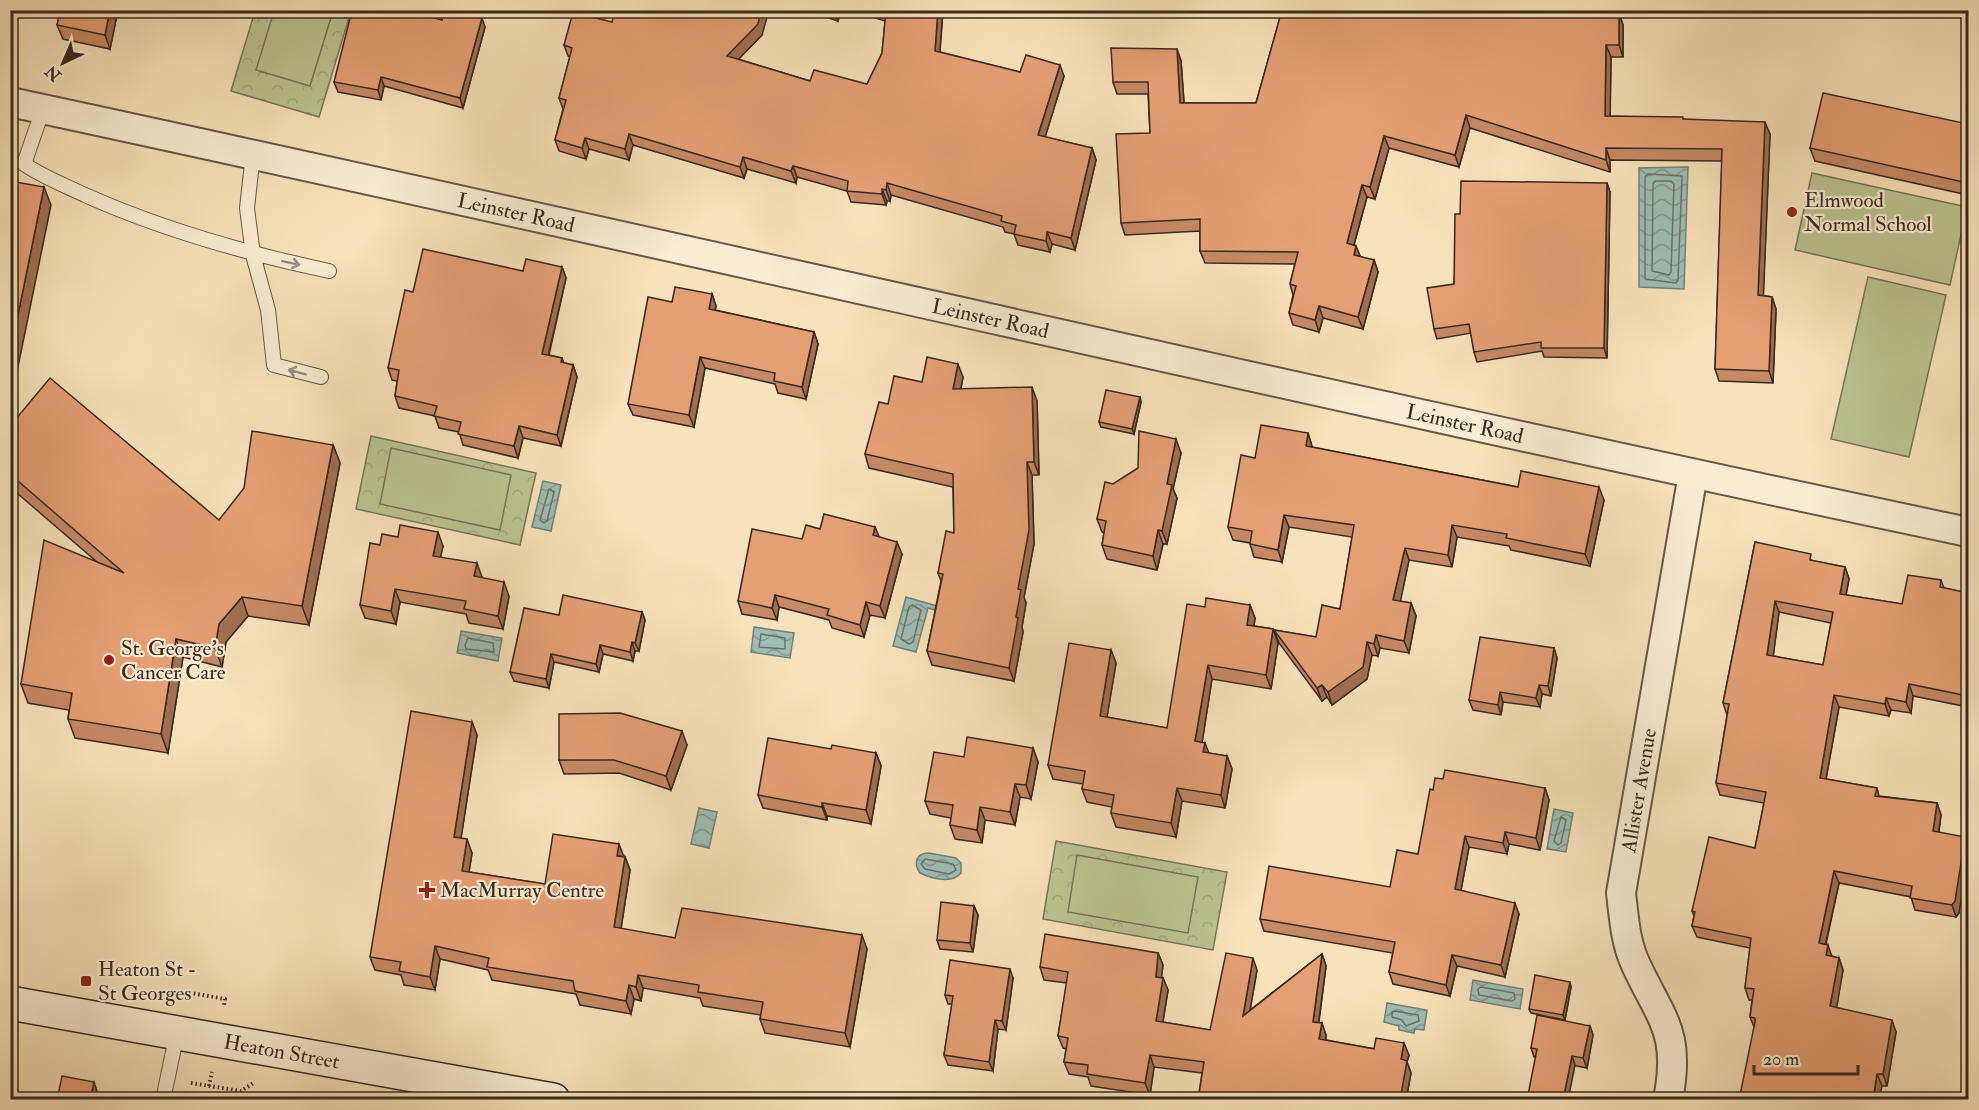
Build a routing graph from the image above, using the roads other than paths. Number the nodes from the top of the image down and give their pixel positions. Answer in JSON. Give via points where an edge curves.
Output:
{"nodes":[{"id":1,"x":10,"y":102,"type":"edge"},
{"id":2,"x":43,"y":109,"type":"junction"},
{"id":3,"x":254,"y":154,"type":"junction"},
{"id":4,"x":253,"y":255,"type":"junction"},
{"id":5,"x":329,"y":271,"type":"dead end"},
{"id":6,"x":321,"y":377,"type":"dead end"},
{"id":7,"x":1693,"y":474,"type":"junction"},
{"id":8,"x":1968,"y":532,"type":"edge"},
{"id":9,"x":10,"y":1003,"type":"edge"},
{"id":10,"x":177,"y":1033,"type":"junction"},
{"id":11,"x":163,"y":1100,"type":"edge"},
{"id":12,"x":553,"y":1100,"type":"edge"},
{"id":13,"x":1668,"y":1100,"type":"edge"}],
"edges":[{"from":1,"to":2,"type":"street","name":"Leinster Road"},
{"from":2,"to":3,"type":"street","name":"Leinster Road"},
{"from":2,"to":4,"type":"lane","via":[[24,164],[40,176],[134,217]]},
{"from":3,"to":4,"type":"lane","via":[[247,208]]},
{"from":3,"to":7,"type":"street","name":"Leinster Road"},
{"from":4,"to":5,"type":"lane","one_way":true},
{"from":6,"to":4,"type":"lane","one_way":true,"via":[[274,365],[268,310]]},
{"from":7,"to":8,"type":"street","name":"Leinster Road"},
{"from":7,"to":13,"type":"street","name":"Allister Avenue","via":[[1621,893],[1626,938],[1635,965],[1667,1022],[1673,1054]]},
{"from":9,"to":10,"type":"main road","name":"Heaton Street"},
{"from":10,"to":11,"type":"lane"},
{"from":10,"to":12,"type":"main road","name":"Heaton Street"}]}
